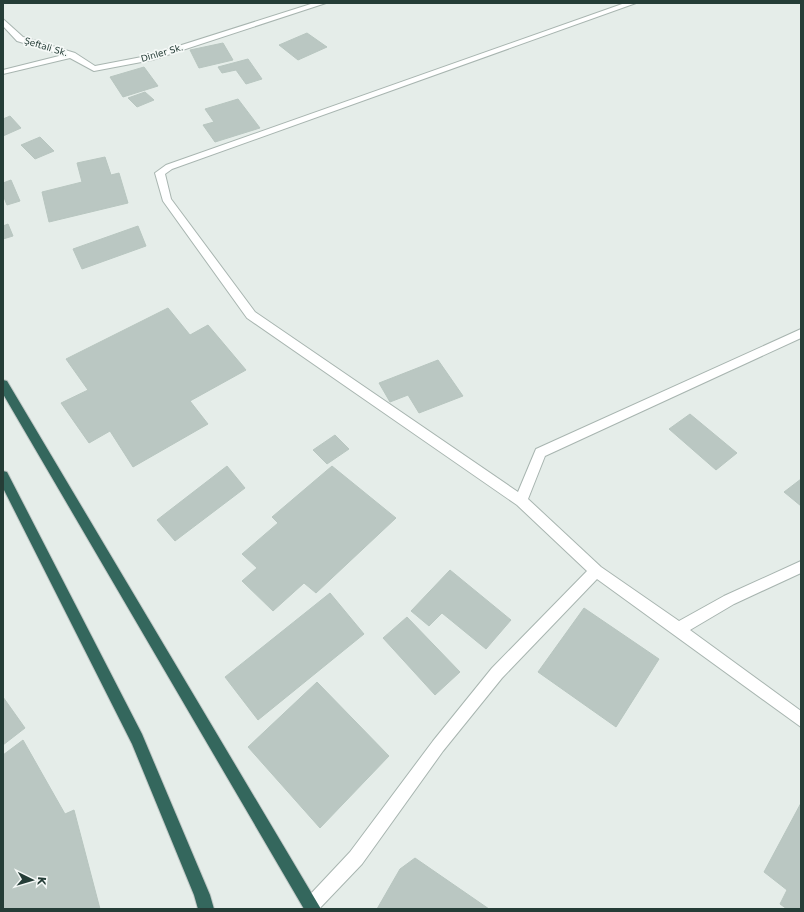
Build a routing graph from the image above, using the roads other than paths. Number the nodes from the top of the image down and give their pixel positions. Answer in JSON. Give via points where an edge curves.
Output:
{"nodes":[{"id":1,"x":322,"y":3,"type":"edge"},
{"id":2,"x":632,"y":3,"type":"edge"},
{"id":3,"x":3,"y":21,"type":"edge"},
{"id":4,"x":72,"y":54,"type":"junction"},
{"id":5,"x":3,"y":72,"type":"edge"},
{"id":6,"x":801,"y":333,"type":"edge"},
{"id":7,"x":3,"y":384,"type":"edge"},
{"id":8,"x":3,"y":476,"type":"edge"},
{"id":9,"x":521,"y":501,"type":"junction"},
{"id":10,"x":801,"y":567,"type":"edge"},
{"id":11,"x":596,"y":571,"type":"junction"},
{"id":12,"x":678,"y":629,"type":"junction"},
{"id":13,"x":801,"y":720,"type":"edge"},
{"id":14,"x":312,"y":907,"type":"edge"},
{"id":15,"x":206,"y":909,"type":"edge"}],
"edges":[{"from":1,"to":4,"type":"street","name":"Dinler Sk.","via":[[149,58],[120,64],[94,68]]},
{"from":2,"to":9,"type":"street","via":[[169,167],[160,173],[166,199],[251,315]]},
{"from":3,"to":4,"type":"street","name":"Şeftali Sk.","via":[[20,39]]},
{"from":4,"to":5,"type":"street"},
{"from":6,"to":9,"type":"street","via":[[540,453]]},
{"from":7,"to":14,"type":"highway"},
{"from":8,"to":15,"type":"highway","via":[[138,738]]},
{"from":9,"to":11,"type":"street"},
{"from":10,"to":12,"type":"street","via":[[729,600]]},
{"from":11,"to":12,"type":"street"},
{"from":11,"to":14,"type":"street","via":[[497,673],[438,746],[356,858]]},
{"from":12,"to":13,"type":"street"}]}
